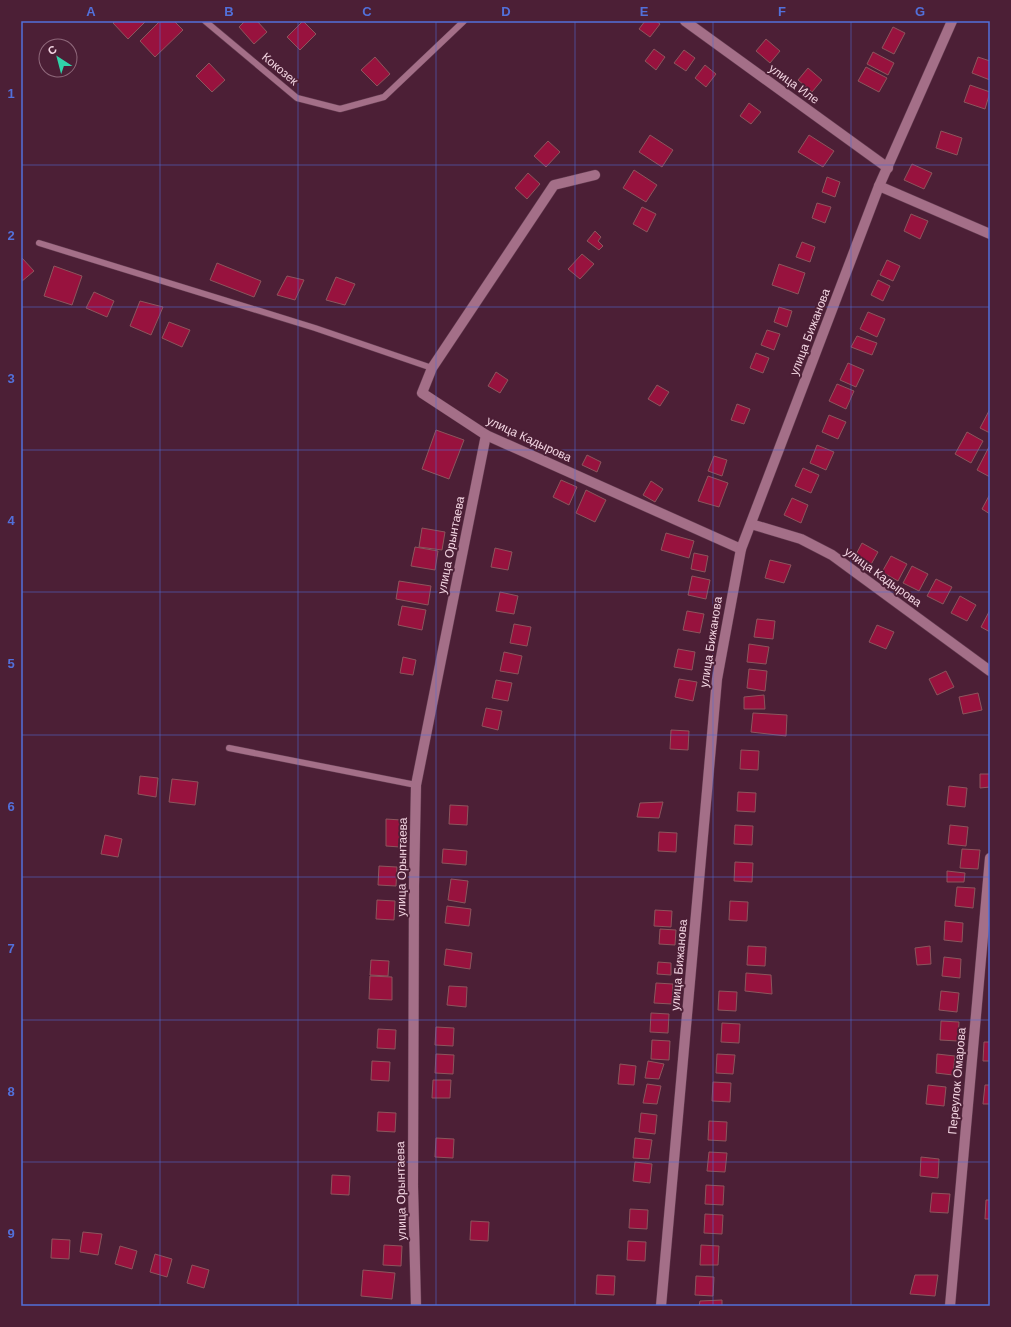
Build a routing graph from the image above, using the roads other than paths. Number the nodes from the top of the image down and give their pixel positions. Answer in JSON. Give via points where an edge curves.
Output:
{"nodes":[{"id":1,"x":205,"y":21,"type":"edge"},
{"id":2,"x":464,"y":21,"type":"edge"},
{"id":3,"x":685,"y":21,"type":"edge"},
{"id":4,"x":952,"y":21,"type":"edge"},
{"id":5,"x":888,"y":168,"type":"junction"},
{"id":6,"x":595,"y":175,"type":"dead end"},
{"id":7,"x":879,"y":186,"type":"junction"},
{"id":8,"x":990,"y":234,"type":"edge"},
{"id":9,"x":39,"y":243,"type":"dead end"},
{"id":10,"x":432,"y":368,"type":"junction"},
{"id":11,"x":486,"y":435,"type":"junction"},
{"id":12,"x":751,"y":524,"type":"junction"},
{"id":13,"x":741,"y":549,"type":"junction"},
{"id":14,"x":990,"y":671,"type":"edge"},
{"id":15,"x":229,"y":748,"type":"dead end"},
{"id":16,"x":416,"y":785,"type":"junction"},
{"id":17,"x":990,"y":858,"type":"edge"},
{"id":18,"x":416,"y":1306,"type":"edge"},
{"id":19,"x":661,"y":1306,"type":"edge"},
{"id":20,"x":950,"y":1306,"type":"edge"}],
"edges":[{"from":1,"to":2,"type":"lane","name":"Кокозек","via":[[297,98],[340,109],[384,98]]},
{"from":3,"to":5,"type":"street","name":"улица Иле"},
{"from":4,"to":5,"type":"street","name":"улица Бижанова"},
{"from":5,"to":7,"type":"street","name":"улица Бижанова"},
{"from":6,"to":10,"type":"street","name":"улица Кадырова","via":[[554,185]]},
{"from":7,"to":8,"type":"street"},
{"from":7,"to":12,"type":"street","name":"улица Бижанова"},
{"from":9,"to":10,"type":"lane","via":[[315,328]]},
{"from":10,"to":11,"type":"street","name":"улица Кадырова","via":[[422,393]]},
{"from":11,"to":13,"type":"street","name":"улица Кадырова"},
{"from":11,"to":16,"type":"street","name":"улица Орынтаева"},
{"from":12,"to":13,"type":"street","name":"улица Бижанова"},
{"from":12,"to":14,"type":"street","name":"улица Кадырова","via":[[801,539],[832,555]]},
{"from":13,"to":19,"type":"street","name":"улица Бижанова","via":[[717,678]]},
{"from":15,"to":16,"type":"lane"},
{"from":16,"to":18,"type":"street","name":"улица Орынтаева","via":[[413,1186]]},
{"from":17,"to":20,"type":"street","name":"Переулок Омарова"}]}
